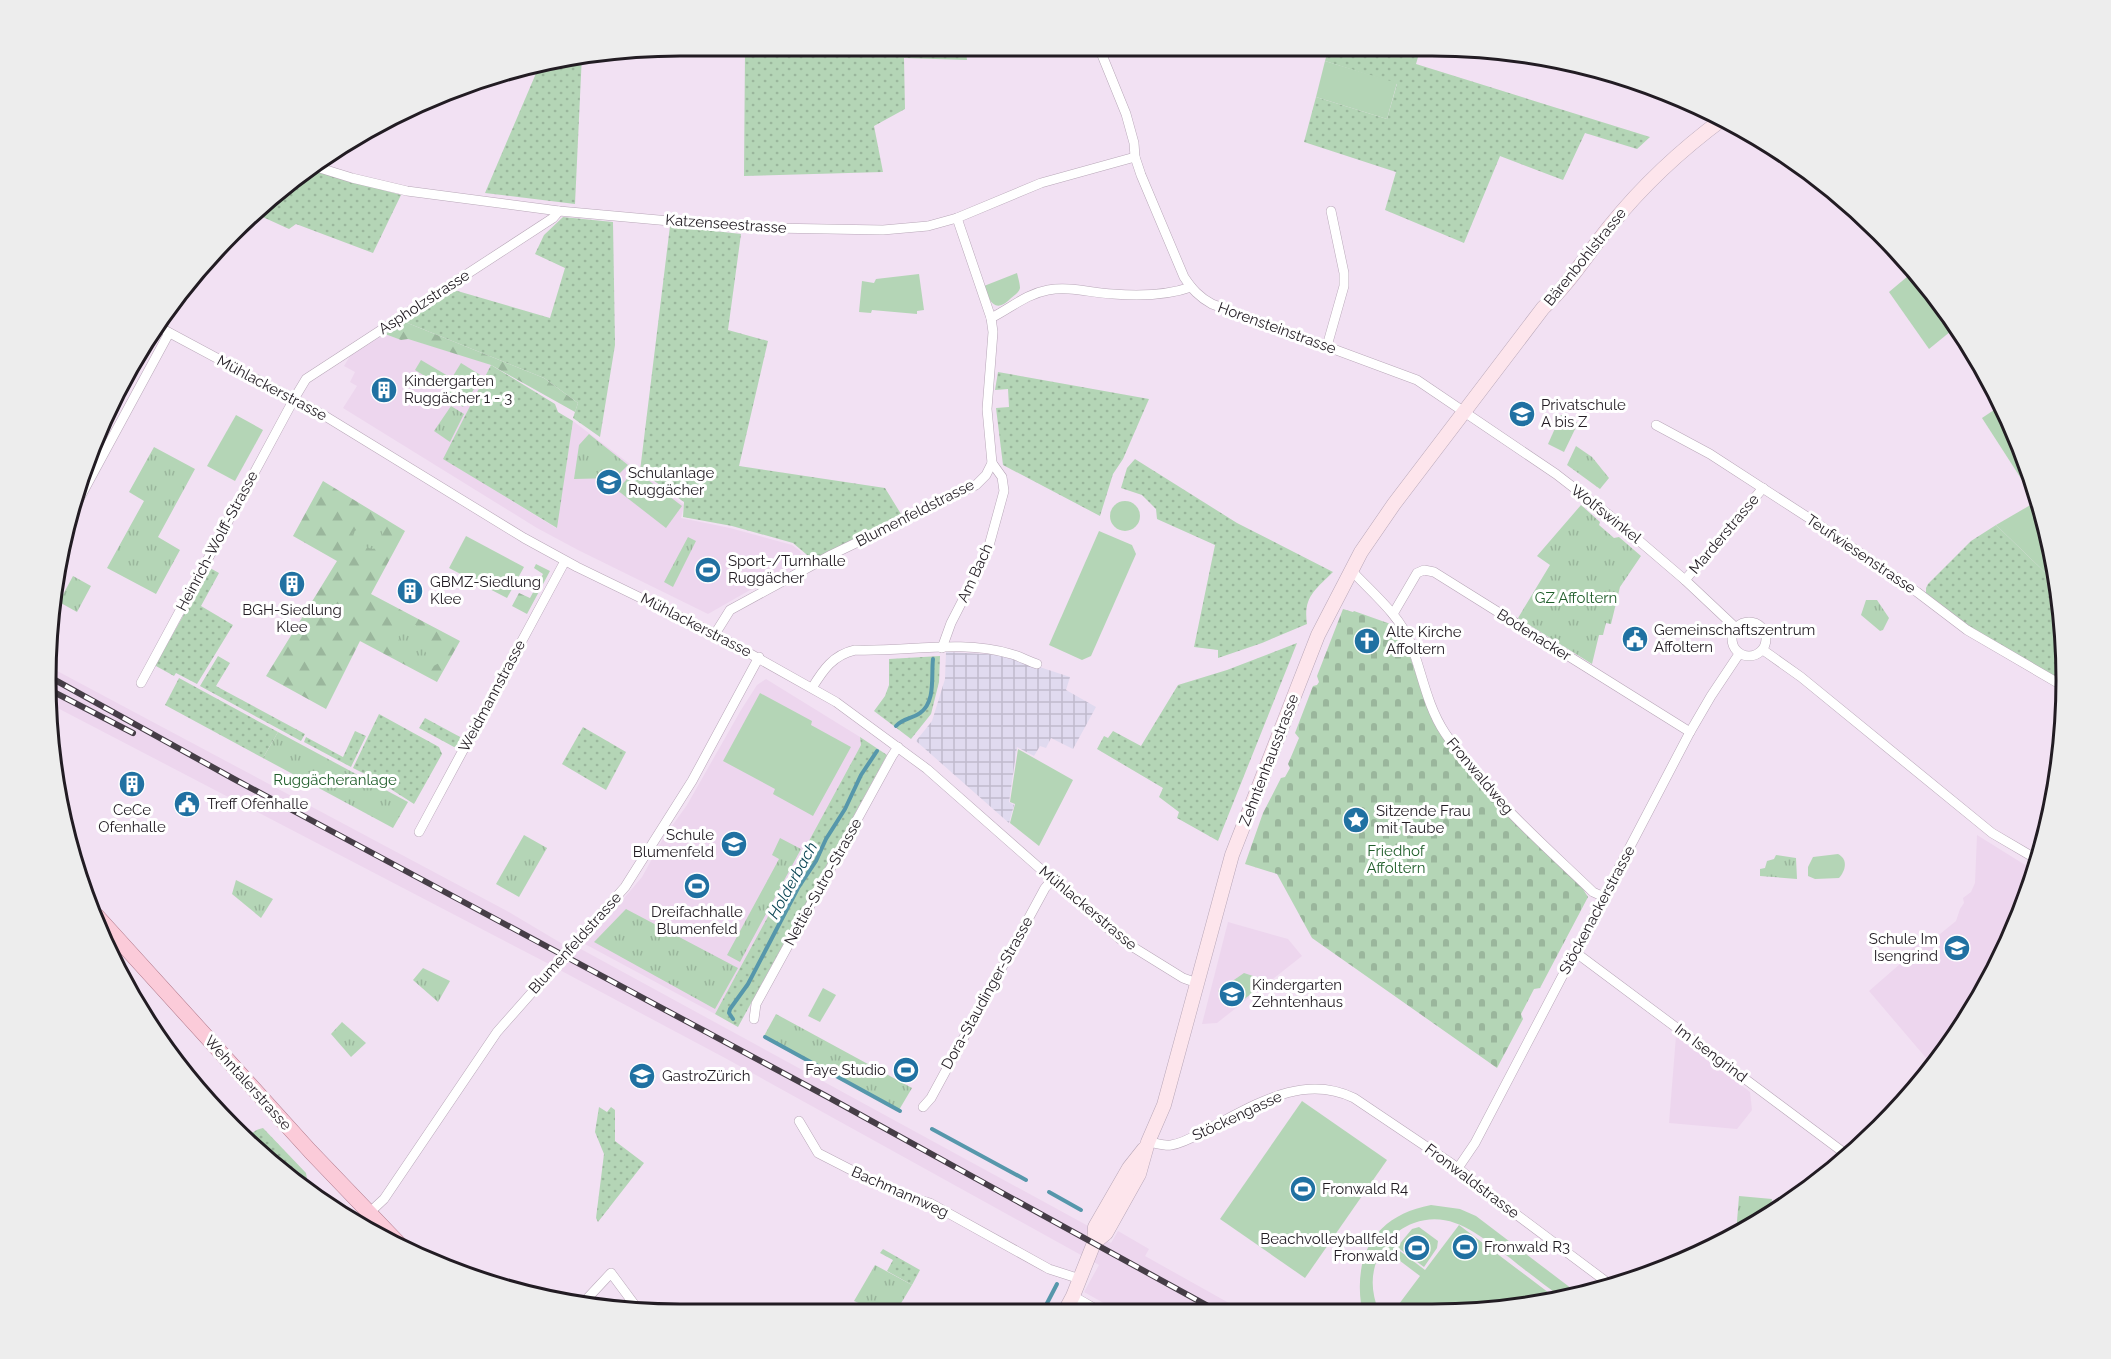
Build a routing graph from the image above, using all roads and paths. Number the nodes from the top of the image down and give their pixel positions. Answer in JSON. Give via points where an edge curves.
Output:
{"nodes":[{"id":1,"x":1102,"y":56,"type":"edge"},
{"id":2,"x":1716,"y":125,"type":"edge"},
{"id":3,"x":1134,"y":156,"type":"junction"},
{"id":4,"x":322,"y":169,"type":"edge"},
{"id":5,"x":559,"y":211,"type":"junction"},
{"id":6,"x":1331,"y":211,"type":"dead end"},
{"id":7,"x":957,"y":218,"type":"junction"},
{"id":8,"x":1191,"y":287,"type":"junction"},
{"id":9,"x":991,"y":318,"type":"junction"},
{"id":10,"x":163,"y":330,"type":"edge"},
{"id":11,"x":169,"y":333,"type":"junction"},
{"id":12,"x":1327,"y":346,"type":"junction"},
{"id":13,"x":294,"y":399,"type":"junction"},
{"id":14,"x":1465,"y":413,"type":"junction"},
{"id":15,"x":1656,"y":425,"type":"dead end"},
{"id":16,"x":992,"y":463,"type":"junction"},
{"id":17,"x":88,"y":483,"type":"edge"},
{"id":18,"x":1762,"y":488,"type":"junction"},
{"id":19,"x":565,"y":561,"type":"junction"},
{"id":20,"x":1351,"y":570,"type":"junction"},
{"id":21,"x":1686,"y":580,"type":"junction"},
{"id":22,"x":1393,"y":614,"type":"junction"},
{"id":23,"x":1736,"y":628,"type":"junction"},
{"id":24,"x":715,"y":634,"type":"junction"},
{"id":25,"x":942,"y":648,"type":"junction"},
{"id":26,"x":1763,"y":650,"type":"junction"},
{"id":27,"x":1739,"y":654,"type":"junction"},
{"id":28,"x":759,"y":657,"type":"junction"},
{"id":29,"x":1037,"y":664,"type":"dead end"},
{"id":30,"x":2056,"y":682,"type":"edge"},
{"id":31,"x":141,"y":683,"type":"dead end"},
{"id":32,"x":812,"y":688,"type":"junction"},
{"id":33,"x":1690,"y":732,"type":"junction"},
{"id":34,"x":898,"y":747,"type":"junction"},
{"id":35,"x":419,"y":832,"type":"dead end"},
{"id":36,"x":2030,"y":855,"type":"edge"},
{"id":37,"x":1052,"y":880,"type":"junction"},
{"id":38,"x":1604,"y":897,"type":"junction"},
{"id":39,"x":107,"y":927,"type":"edge"},
{"id":40,"x":1575,"y":952,"type":"junction"},
{"id":41,"x":1197,"y":982,"type":"junction"},
{"id":42,"x":754,"y":1018,"type":"dead end"},
{"id":43,"x":1326,"y":1088,"type":"joint"},
{"id":44,"x":923,"y":1107,"type":"dead end"},
{"id":45,"x":799,"y":1121,"type":"dead end"},
{"id":46,"x":1148,"y":1142,"type":"junction"},
{"id":47,"x":1841,"y":1151,"type":"edge"},
{"id":48,"x":1458,"y":1168,"type":"junction"},
{"id":49,"x":369,"y":1213,"type":"junction"},
{"id":50,"x":385,"y":1229,"type":"edge"},
{"id":51,"x":1080,"y":1279,"type":"junction"},
{"id":52,"x":1603,"y":1279,"type":"edge"},
{"id":53,"x":1073,"y":1296,"type":"junction"},
{"id":54,"x":589,"y":1297,"type":"edge"},
{"id":55,"x":632,"y":1301,"type":"edge"},
{"id":56,"x":1069,"y":1304,"type":"edge"},
{"id":57,"x":1087,"y":1304,"type":"edge"}],
"edges":[{"from":1,"to":3,"type":"street","name":"Horensteinstrasse","via":[[1126,114]]},
{"from":2,"to":14,"type":"street","name":"Bärenbohlstrasse","via":[[1664,168],[1623,210]]},
{"from":3,"to":7,"type":"street","name":"Katzenseestrasse","via":[[1041,183]]},
{"from":3,"to":8,"type":"street","name":"Horensteinstrasse"},
{"from":4,"to":5,"type":"street","name":"Katzenseestrasse","via":[[407,191]]},
{"from":5,"to":7,"type":"street","name":"Katzenseestrasse","via":[[771,228],[908,228]]},
{"from":5,"to":13,"type":"street","name":"Aspholzstrasse","via":[[306,380]]},
{"from":6,"to":12,"type":"street","via":[[1344,286]]},
{"from":7,"to":9,"type":"street"},
{"from":8,"to":9,"type":"street","via":[[1149,296],[1049,290],[1026,296]]},
{"from":8,"to":12,"type":"street","name":"Horensteinstrasse","via":[[1212,304]]},
{"from":9,"to":16,"type":"street","via":[[987,409]]},
{"from":10,"to":11,"type":"street","name":"Mühlackerstrasse"},
{"from":11,"to":13,"type":"street","name":"Mühlackerstrasse"},
{"from":11,"to":17,"type":"street"},
{"from":12,"to":14,"type":"street","name":"Horensteinstrasse","via":[[1417,380]]},
{"from":13,"to":19,"type":"street","name":"Mühlackerstrasse"},
{"from":13,"to":31,"type":"street","name":"Heinrich-Wolff-Strasse"},
{"from":14,"to":20,"type":"street","name":"Zehntenhausstrasse","via":[[1394,504]]},
{"from":14,"to":21,"type":"street","name":"Wolfswinkel","via":[[1556,474]]},
{"from":15,"to":18,"type":"street","name":"Teufwiesenstrasse"},
{"from":16,"to":24,"type":"street","name":"Blumenfeldstrasse","via":[[976,485],[831,555],[730,610]]},
{"from":16,"to":25,"type":"street","name":"Am Bach","via":[[1002,477],[1004,491],[990,543]]},
{"from":18,"to":21,"type":"street","name":"Marderstrasse"},
{"from":18,"to":30,"type":"street","name":"Teufwiesenstrasse","via":[[1967,630]]},
{"from":19,"to":24,"type":"street","name":"Mühlackerstrasse"},
{"from":19,"to":35,"type":"street","name":"Weidmannstrasse"},
{"from":20,"to":22,"type":"street","name":"Fronwaldweg"},
{"from":20,"to":41,"type":"street","name":"Zehntenhausstrasse","via":[[1318,635],[1232,855]]},
{"from":21,"to":23,"type":"street","name":"Wolfswinkel"},
{"from":22,"to":33,"type":"street","name":"Bodenacker","via":[[1417,573],[1434,572]]},
{"from":22,"to":38,"type":"street","name":"Fronwaldweg","via":[[1410,642],[1443,731],[1468,766],[1496,800],[1593,892]]},
{"from":23,"to":26,"type":"street","via":[[1744,623],[1758,624],[1766,636]]},
{"from":23,"to":27,"type":"street","via":[[1732,639]]},
{"from":24,"to":28,"type":"street","name":"Mühlackerstrasse"},
{"from":25,"to":29,"type":"street","via":[[982,648],[1010,653]]},
{"from":25,"to":32,"type":"street","via":[[847,652],[825,667]]},
{"from":26,"to":27,"type":"street","via":[[1749,657]]},
{"from":26,"to":36,"type":"street","via":[[1992,833]]},
{"from":27,"to":33,"type":"street","name":"Stöckenackerstrasse"},
{"from":28,"to":32,"type":"street","name":"Mühlackerstrasse"},
{"from":28,"to":49,"type":"street","name":"Blumenfeldstrasse","via":[[692,781],[625,887],[497,1032],[384,1199]]},
{"from":32,"to":34,"type":"street","name":"Mühlackerstrasse"},
{"from":33,"to":38,"type":"street","name":"Stöckenackerstrasse"},
{"from":34,"to":37,"type":"street","name":"Mühlackerstrasse"},
{"from":34,"to":42,"type":"street","name":"Nettie-Sutro-Strasse","via":[[756,1004]]},
{"from":37,"to":41,"type":"street","name":"Mühlackerstrasse","via":[[1120,939],[1183,978]]},
{"from":37,"to":44,"type":"street","name":"Dora-Staudinger-Strasse"},
{"from":38,"to":40,"type":"street","name":"Stöckenackerstrasse"},
{"from":39,"to":49,"type":"main road","name":"Wehntalerstrasse"},
{"from":40,"to":47,"type":"street","name":"Im Isengrind"},
{"from":40,"to":48,"type":"street","name":"Stöckenackerstrasse","via":[[1475,1143]]},
{"from":41,"to":46,"type":"street","name":"Zehntenhausstrasse","via":[[1164,1105]]},
{"from":43,"to":46,"type":"street","name":"Stöckengasse","via":[[1305,1089],[1262,1102],[1174,1145]]},
{"from":43,"to":48,"type":"street","name":"Fronwaldstrasse","via":[[1354,1098]]},
{"from":45,"to":51,"type":"street","name":"Bachmannweg","via":[[818,1153],[898,1194],[930,1203],[1049,1269]]},
{"from":46,"to":51,"type":"street","name":"Zehntenhausstrasse","via":[[1139,1174],[1106,1233],[1094,1244]]},
{"from":48,"to":52,"type":"street","name":"Fronwaldstrasse"},
{"from":49,"to":50,"type":"main road","name":"Wehntalerstrasse"},
{"from":51,"to":53,"type":"street","name":"Zehntenhausstrasse"},
{"from":53,"to":56,"type":"street","name":"Zehntenhausstrasse"},
{"from":53,"to":57,"type":"street"},
{"from":54,"to":55,"type":"street","via":[[611,1273]]}]}
